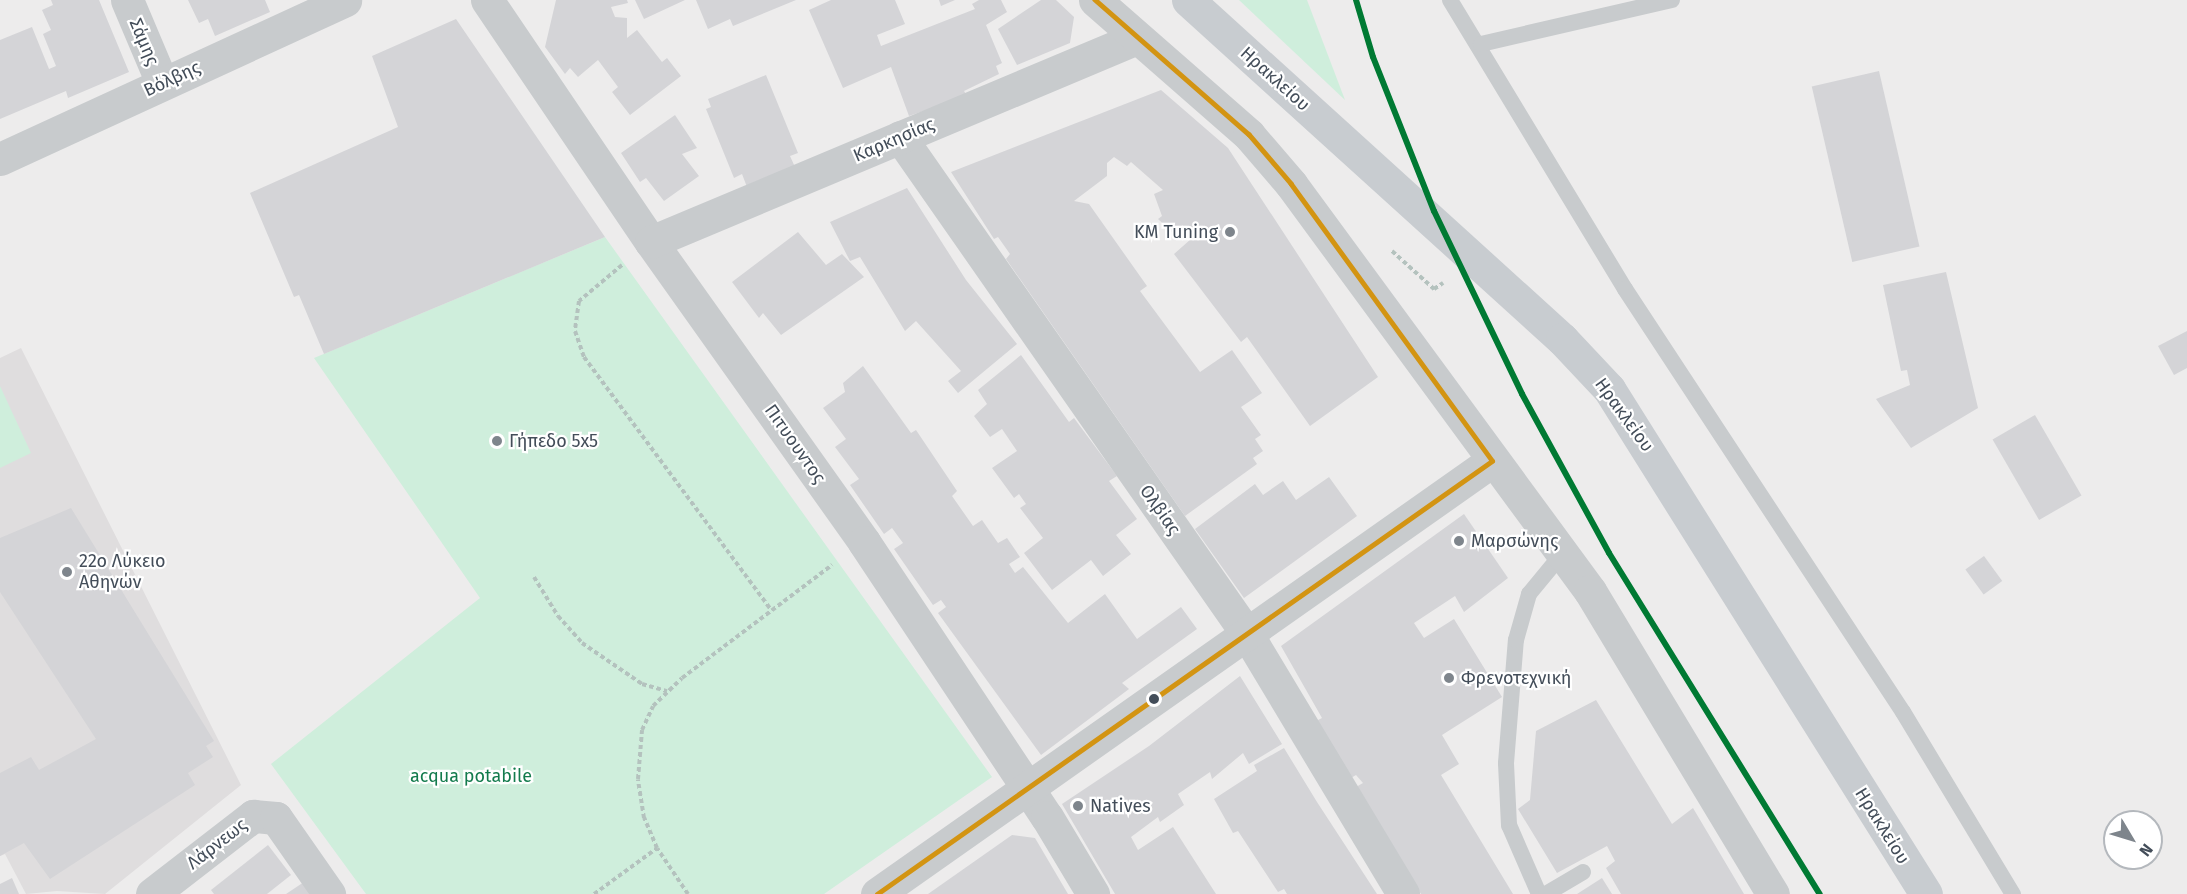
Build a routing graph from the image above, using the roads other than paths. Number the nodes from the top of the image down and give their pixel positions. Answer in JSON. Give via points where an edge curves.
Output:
{"nodes":[{"id":1,"x":127,"y":0,"type":"edge"},
{"id":2,"x":345,"y":0,"type":"edge"},
{"id":3,"x":487,"y":0,"type":"edge"},
{"id":4,"x":1095,"y":0,"type":"edge"},
{"id":5,"x":1188,"y":0,"type":"edge"},
{"id":6,"x":1450,"y":0,"type":"edge"},
{"id":7,"x":1672,"y":0,"type":"edge"},
{"id":8,"x":1137,"y":38,"type":"junction"},
{"id":9,"x":1481,"y":44,"type":"junction"},
{"id":10,"x":162,"y":83,"type":"junction"},
{"id":11,"x":900,"y":137,"type":"junction"},
{"id":12,"x":0,"y":159,"type":"edge"},
{"id":13,"x":651,"y":242,"type":"junction"},
{"id":14,"x":1492,"y":461,"type":"junction"},
{"id":15,"x":1562,"y":554,"type":"junction"},
{"id":16,"x":1247,"y":634,"type":"junction"},
{"id":17,"x":1028,"y":788,"type":"junction"},
{"id":18,"x":1583,"y":872,"type":"dead end"},
{"id":19,"x":152,"y":894,"type":"edge"},
{"id":20,"x":329,"y":894,"type":"edge"},
{"id":21,"x":877,"y":894,"type":"edge"},
{"id":22,"x":1093,"y":894,"type":"edge"},
{"id":23,"x":1403,"y":894,"type":"edge"},
{"id":24,"x":1539,"y":894,"type":"edge"},
{"id":25,"x":1546,"y":894,"type":"edge"},
{"id":26,"x":1773,"y":894,"type":"edge"},
{"id":27,"x":1926,"y":894,"type":"edge"},
{"id":28,"x":2013,"y":894,"type":"edge"}],
"edges":[{"from":1,"to":10,"type":"street","name":"Σάμης"},
{"from":2,"to":10,"type":"street","name":"Βόλβης"},
{"from":3,"to":13,"type":"street","name":"Πιτυουντος"},
{"from":4,"to":8,"type":"street"},
{"from":5,"to":27,"type":"main road","name":"Ηρακλείου","via":[[1562,339],[1609,389]]},
{"from":6,"to":9,"type":"lane"},
{"from":7,"to":9,"type":"lane"},
{"from":8,"to":11,"type":"street","name":"Καρκησίας"},
{"from":8,"to":14,"type":"street","via":[[1249,135],[1291,184]]},
{"from":9,"to":28,"type":"lane","via":[[1625,289],[1903,712]]},
{"from":10,"to":12,"type":"street","name":"Βόλβης"},
{"from":11,"to":13,"type":"street","name":"Καρκησίας"},
{"from":11,"to":16,"type":"street","name":"Ολβίας"},
{"from":13,"to":17,"type":"street","name":"Πιτυουντος","via":[[864,542]]},
{"from":14,"to":15,"type":"street"},
{"from":14,"to":16,"type":"street"},
{"from":15,"to":24,"type":"lane","via":[[1529,594],[1516,640],[1506,764],[1509,825]]},
{"from":15,"to":26,"type":"street","via":[[1590,591]]},
{"from":16,"to":17,"type":"street"},
{"from":16,"to":23,"type":"street","name":"Ολβίας"},
{"from":17,"to":21,"type":"street"},
{"from":17,"to":22,"type":"street","name":"Πιτυουντος"},
{"from":18,"to":25,"type":"lane"},
{"from":19,"to":20,"type":"street","name":"Λάρνεως","via":[[253,816],[276,818]]}]}
